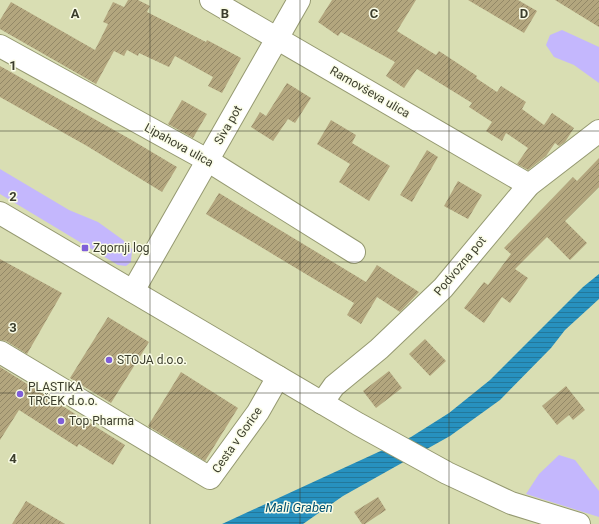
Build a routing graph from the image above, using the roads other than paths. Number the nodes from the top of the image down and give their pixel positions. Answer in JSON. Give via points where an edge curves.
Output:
{"nodes":[{"id":1,"x":211,"y":0,"type":"edge"},
{"id":2,"x":299,"y":0,"type":"edge"},
{"id":3,"x":277,"y":39,"type":"junction"},
{"id":4,"x":0,"y":46,"type":"edge"},
{"id":5,"x":599,"y":131,"type":"edge"},
{"id":6,"x":207,"y":160,"type":"junction"},
{"id":7,"x":529,"y":184,"type":"junction"},
{"id":8,"x":0,"y":213,"type":"edge"},
{"id":9,"x":354,"y":252,"type":"dead end"},
{"id":10,"x":133,"y":291,"type":"junction"},
{"id":11,"x":0,"y":352,"type":"edge"},
{"id":12,"x":278,"y":377,"type":"junction"},
{"id":13,"x":322,"y":403,"type":"junction"},
{"id":14,"x":579,"y":524,"type":"edge"}],
"edges":[{"from":1,"to":3,"type":"street","name":"Ramovševa ulica"},
{"from":2,"to":3,"type":"street","name":"Siva pot"},
{"from":3,"to":6,"type":"street","name":"Siva pot"},
{"from":3,"to":7,"type":"street","name":"Ramovševa ulica"},
{"from":4,"to":6,"type":"street","name":"Lipahova ulica"},
{"from":5,"to":7,"type":"street","name":"Podvozna pot"},
{"from":6,"to":9,"type":"street","name":"Lipahova ulica"},
{"from":6,"to":10,"type":"street","name":"Siva pot"},
{"from":7,"to":13,"type":"street","name":"Podvozna pot","via":[[443,288],[379,349],[334,386]]},
{"from":8,"to":10,"type":"street"},
{"from":10,"to":12,"type":"street"},
{"from":11,"to":12,"type":"street","name":"Cesta v Gorice","via":[[210,478],[258,412]]},
{"from":12,"to":13,"type":"street"},
{"from":13,"to":14,"type":"street","via":[[447,473],[511,503]]}]}
